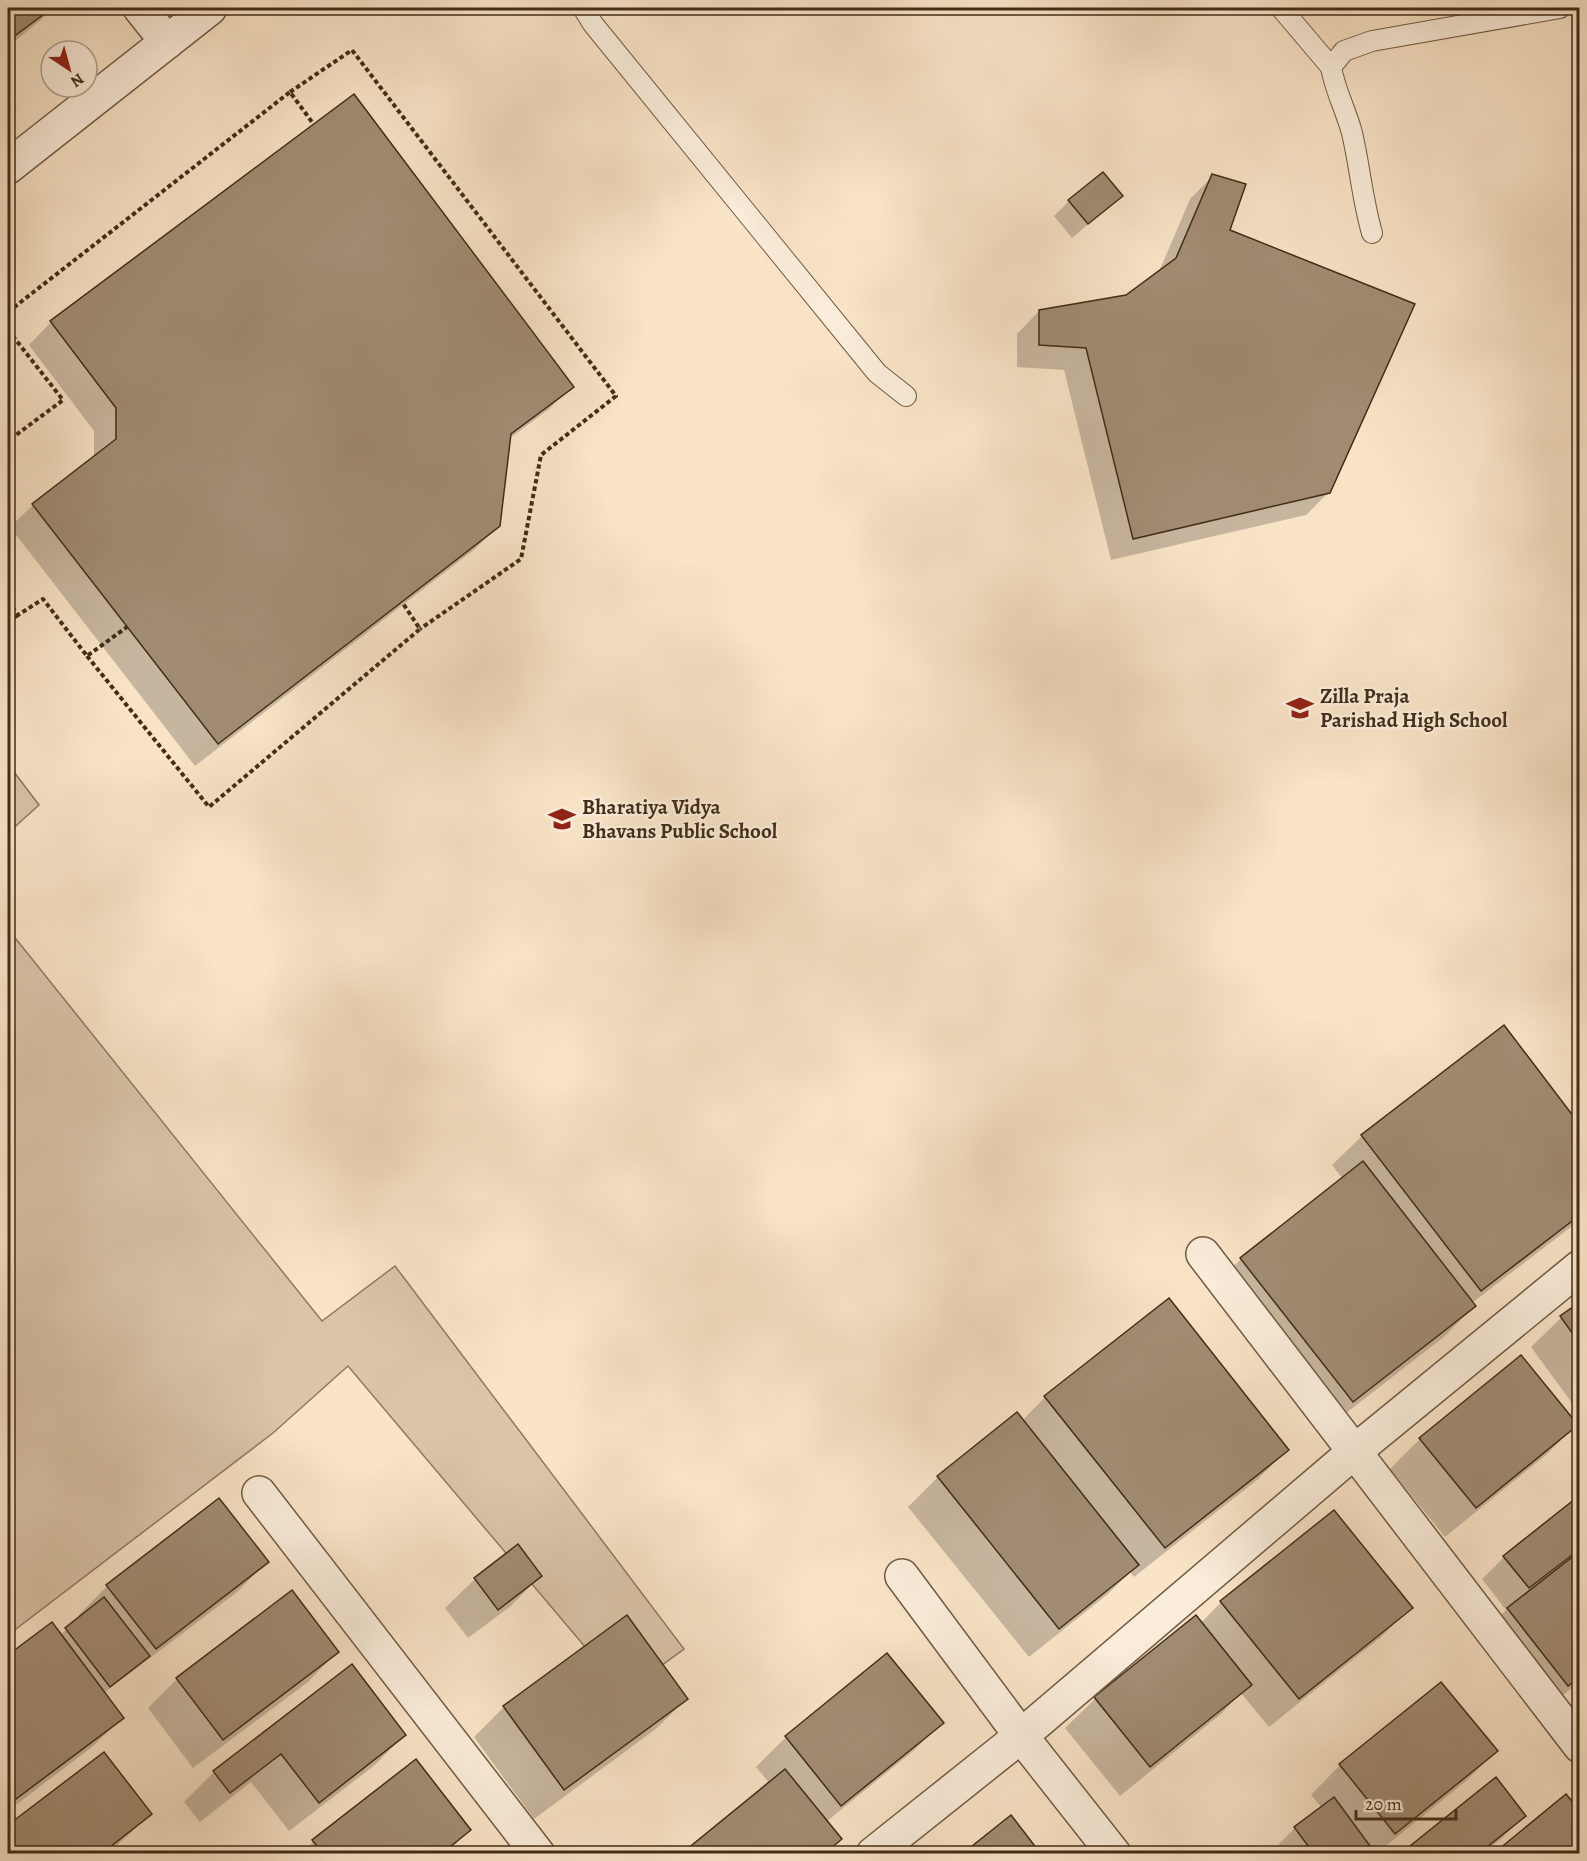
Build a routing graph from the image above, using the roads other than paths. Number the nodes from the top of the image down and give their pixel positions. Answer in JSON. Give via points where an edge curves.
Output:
{"nodes":[{"id":1,"x":140,"y":8,"type":"edge"},
{"id":2,"x":210,"y":8,"type":"edge"},
{"id":3,"x":583,"y":8,"type":"edge"},
{"id":4,"x":1281,"y":8,"type":"edge"},
{"id":5,"x":1560,"y":8,"type":"edge"},
{"id":6,"x":167,"y":42,"type":"junction"},
{"id":7,"x":1330,"y":68,"type":"junction"},
{"id":8,"x":8,"y":167,"type":"edge"},
{"id":9,"x":1372,"y":233,"type":"dead end"},
{"id":10,"x":906,"y":396,"type":"dead end"},
{"id":11,"x":1203,"y":1254,"type":"dead end"},
{"id":12,"x":1580,"y":1267,"type":"edge"},
{"id":13,"x":1354,"y":1452,"type":"junction"},
{"id":14,"x":259,"y":1493,"type":"dead end"},
{"id":15,"x":902,"y":1576,"type":"dead end"},
{"id":16,"x":1021,"y":1737,"type":"junction"},
{"id":17,"x":1580,"y":1746,"type":"edge"},
{"id":18,"x":538,"y":1854,"type":"edge"},
{"id":19,"x":873,"y":1854,"type":"edge"},
{"id":20,"x":1114,"y":1854,"type":"edge"}],
"edges":[{"from":1,"to":6,"type":"street"},
{"from":2,"to":6,"type":"street"},
{"from":3,"to":10,"type":"lane","via":[[877,373]]},
{"from":4,"to":7,"type":"lane"},
{"from":5,"to":7,"type":"lane","via":[[1372,41],[1344,51]]},
{"from":6,"to":8,"type":"street"},
{"from":7,"to":9,"type":"lane","via":[[1334,90],[1351,130],[1361,195]]},
{"from":11,"to":13,"type":"street"},
{"from":12,"to":13,"type":"street"},
{"from":13,"to":16,"type":"street"},
{"from":13,"to":17,"type":"street"},
{"from":14,"to":18,"type":"street"},
{"from":15,"to":16,"type":"street"},
{"from":16,"to":19,"type":"street"},
{"from":16,"to":20,"type":"street"}]}
